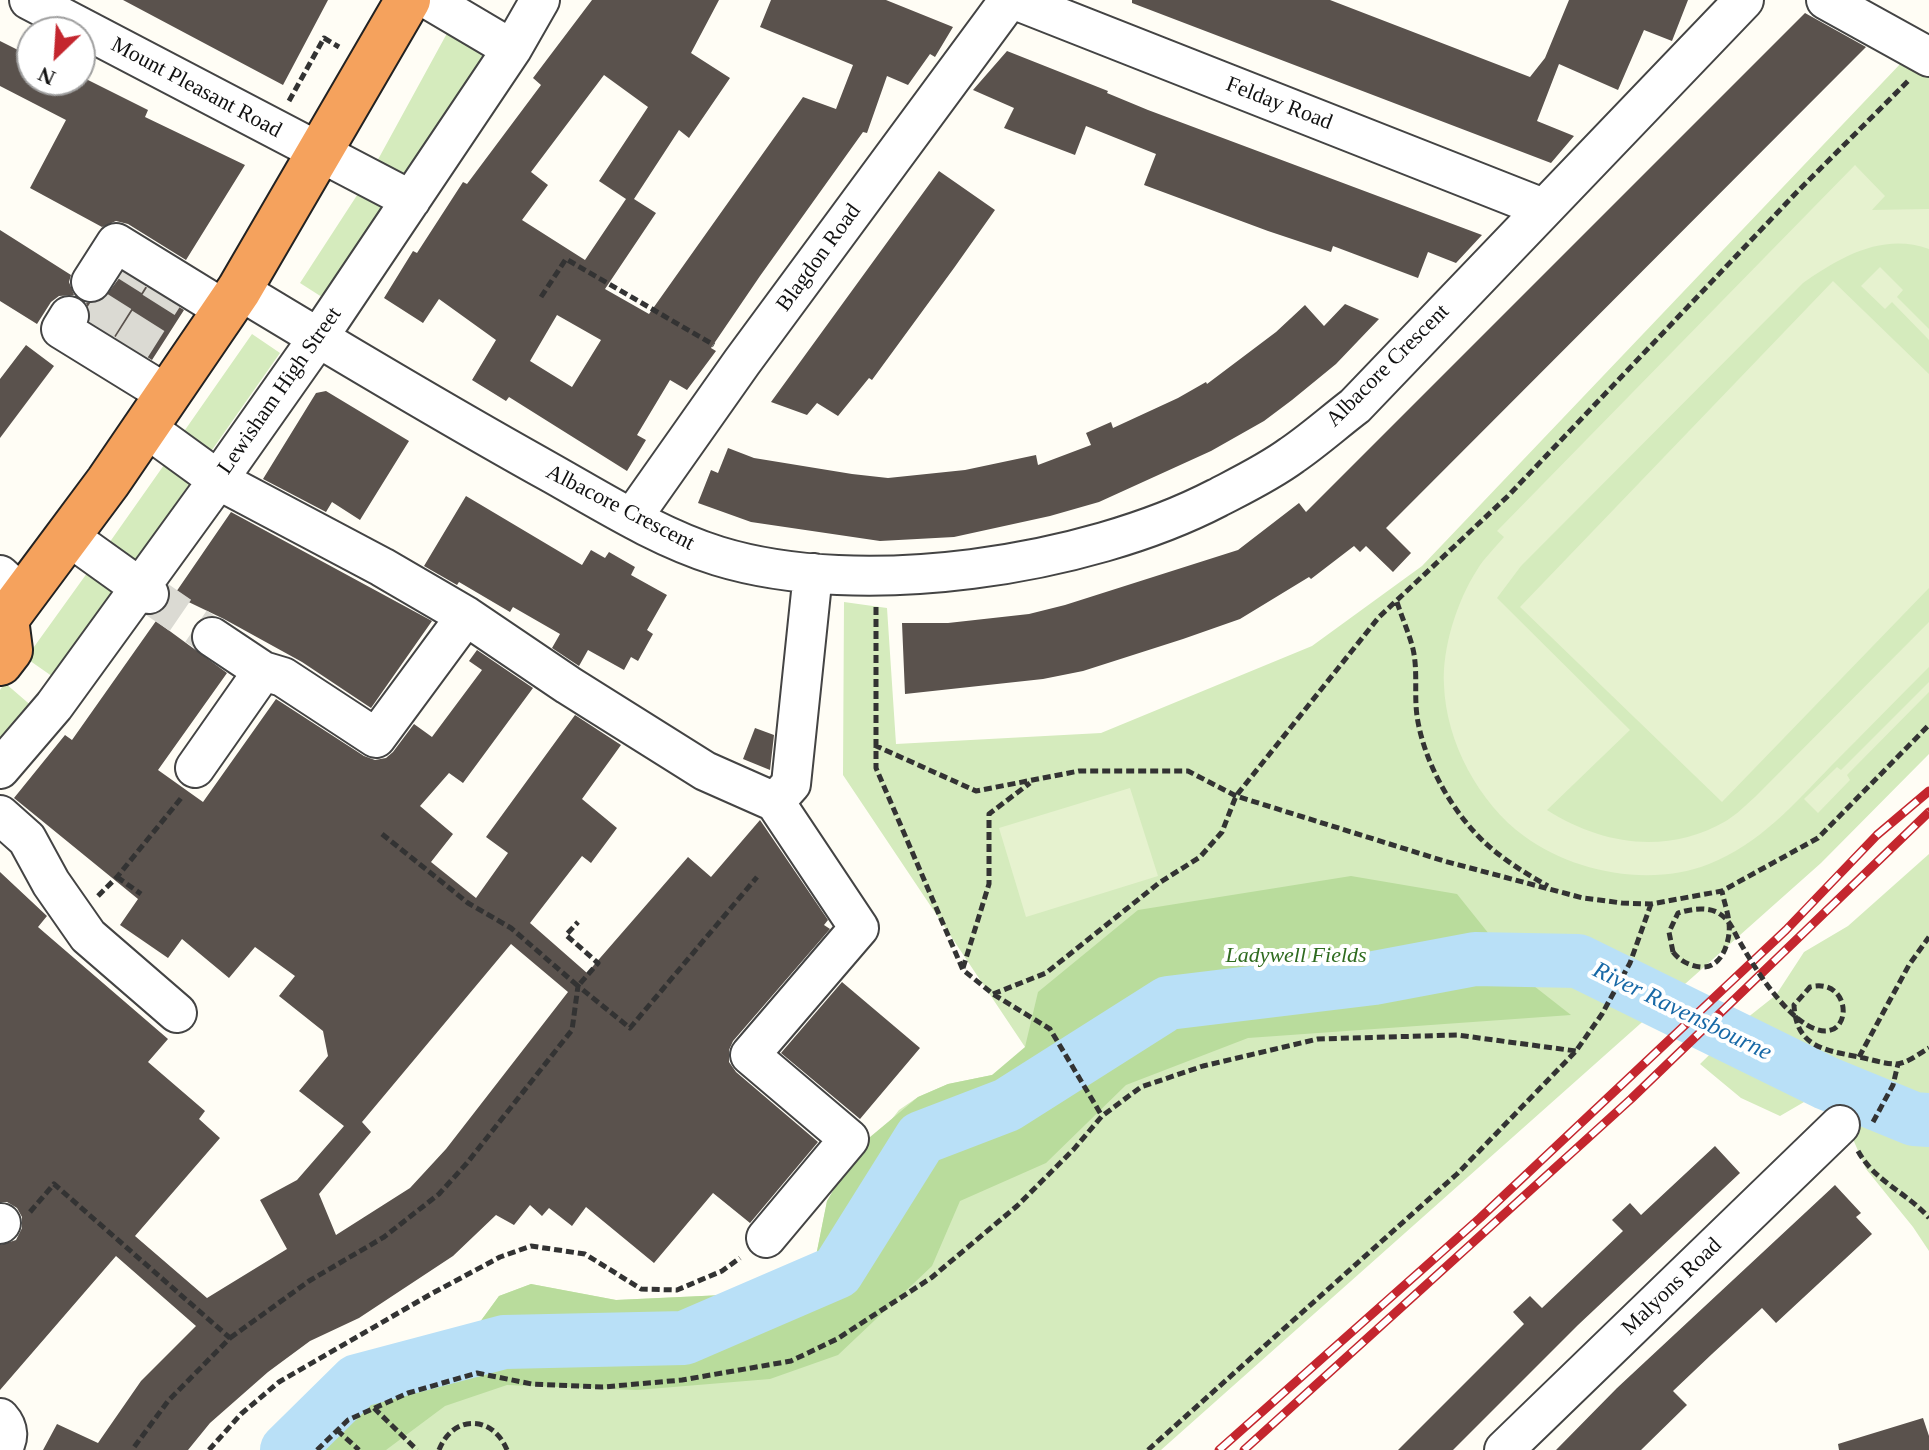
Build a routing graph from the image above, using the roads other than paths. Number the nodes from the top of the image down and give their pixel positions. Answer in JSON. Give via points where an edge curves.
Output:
{"nodes":[{"id":1,"x":29,"y":0,"type":"edge"},
{"id":2,"x":408,"y":0,"type":"edge"},
{"id":3,"x":429,"y":0,"type":"edge"},
{"id":4,"x":540,"y":0,"type":"edge"},
{"id":5,"x":1009,"y":0,"type":"edge"},
{"id":6,"x":1015,"y":0,"type":"edge"},
{"id":7,"x":1744,"y":0,"type":"edge"},
{"id":8,"x":1826,"y":0,"type":"edge"},
{"id":9,"x":512,"y":49,"type":"junction"},
{"id":10,"x":1923,"y":64,"type":"edge"},
{"id":11,"x":321,"y":153,"type":"junction"},
{"id":12,"x":411,"y":200,"type":"junction"},
{"id":13,"x":1543,"y":208,"type":"junction"},
{"id":14,"x":91,"y":282,"type":"dead end"},
{"id":15,"x":232,"y":300,"type":"junction"},
{"id":16,"x":83,"y":331,"type":"dead end"},
{"id":17,"x":318,"y":338,"type":"junction"},
{"id":18,"x":156,"y":411,"type":"junction"},
{"id":19,"x":218,"y":480,"type":"junction"},
{"id":20,"x":632,"y":518,"type":"junction"},
{"id":21,"x":68,"y":536,"type":"junction"},
{"id":22,"x":813,"y":573,"type":"junction"},
{"id":23,"x":144,"y":591,"type":"junction"},
{"id":24,"x":7,"y":603,"type":"edge"},
{"id":25,"x":466,"y":616,"type":"junction"},
{"id":26,"x":212,"y":637,"type":"tunnel mouth"},
{"id":27,"x":0,"y":663,"type":"edge"},
{"id":28,"x":263,"y":671,"type":"junction"},
{"id":29,"x":0,"y":769,"type":"edge"},
{"id":30,"x":189,"y":782,"type":"road end"},
{"id":31,"x":775,"y":802,"type":"junction"},
{"id":32,"x":0,"y":815,"type":"edge"},
{"id":33,"x":177,"y":1013,"type":"dead end"},
{"id":34,"x":1854,"y":1133,"type":"road end"},
{"id":35,"x":766,"y":1238,"type":"road end"},
{"id":36,"x":0,"y":1418,"type":"edge"},
{"id":37,"x":1,"y":1450,"type":"edge"},
{"id":38,"x":1504,"y":1450,"type":"edge"}],
"edges":[{"from":1,"to":11,"type":"street","name":"Mount Pleasant Road","via":[[274,112]]},
{"from":2,"to":11,"type":"highway"},
{"from":3,"to":9,"type":"street"},
{"from":4,"to":9,"type":"street","name":"Lewisham High Street"},
{"from":5,"to":20,"type":"street","name":"Blagdon Road"},
{"from":6,"to":13,"type":"street","name":"Felday Road"},
{"from":7,"to":13,"type":"street","name":"Albacore Crescent"},
{"from":8,"to":10,"type":"street"},
{"from":9,"to":12,"type":"street","name":"Lewisham High Street"},
{"from":11,"to":12,"type":"street","name":"Mount Pleasant Road"},
{"from":11,"to":15,"type":"highway"},
{"from":12,"to":17,"type":"street","name":"Lewisham High Street"},
{"from":13,"to":22,"type":"street","name":"Albacore Crescent","via":[[1355,406],[1290,457],[1214,500],[1131,533],[1045,558],[956,572]]},
{"from":14,"to":15,"type":"street","name":"Albacore Crescent","via":[[116,243]]},
{"from":15,"to":17,"type":"street","name":"Albacore Crescent"},
{"from":15,"to":18,"type":"highway"},
{"from":16,"to":18,"type":"street","via":[[124,359]]},
{"from":17,"to":19,"type":"street","name":"Lewisham High Street"},
{"from":17,"to":20,"type":"street","name":"Albacore Crescent"},
{"from":18,"to":19,"type":"street"},
{"from":18,"to":21,"type":"highway"},
{"from":19,"to":23,"type":"street","name":"Lewisham High Street"},
{"from":19,"to":25,"type":"street"},
{"from":20,"to":22,"type":"street","name":"Albacore Crescent","via":[[717,556]]},
{"from":21,"to":23,"type":"street"},
{"from":21,"to":24,"type":"highway"},
{"from":22,"to":31,"type":"street","via":[[791,784]]},
{"from":23,"to":29,"type":"street","name":"Lewisham High Street"},
{"from":24,"to":27,"type":"highway","via":[[10,650]]},
{"from":25,"to":28,"type":"street","via":[[376,738],[283,677]]},
{"from":25,"to":31,"type":"street","via":[[705,771]]},
{"from":26,"to":28,"type":"street"},
{"from":28,"to":30,"type":"street"},
{"from":31,"to":35,"type":"street","via":[[859,928],[750,1055],[849,1139]]},
{"from":32,"to":33,"type":"street","via":[[27,839],[88,936]]},
{"from":34,"to":38,"type":"street","name":"Malyons Road"},
{"from":36,"to":37,"type":"street","via":[[8,1429]]}]}
